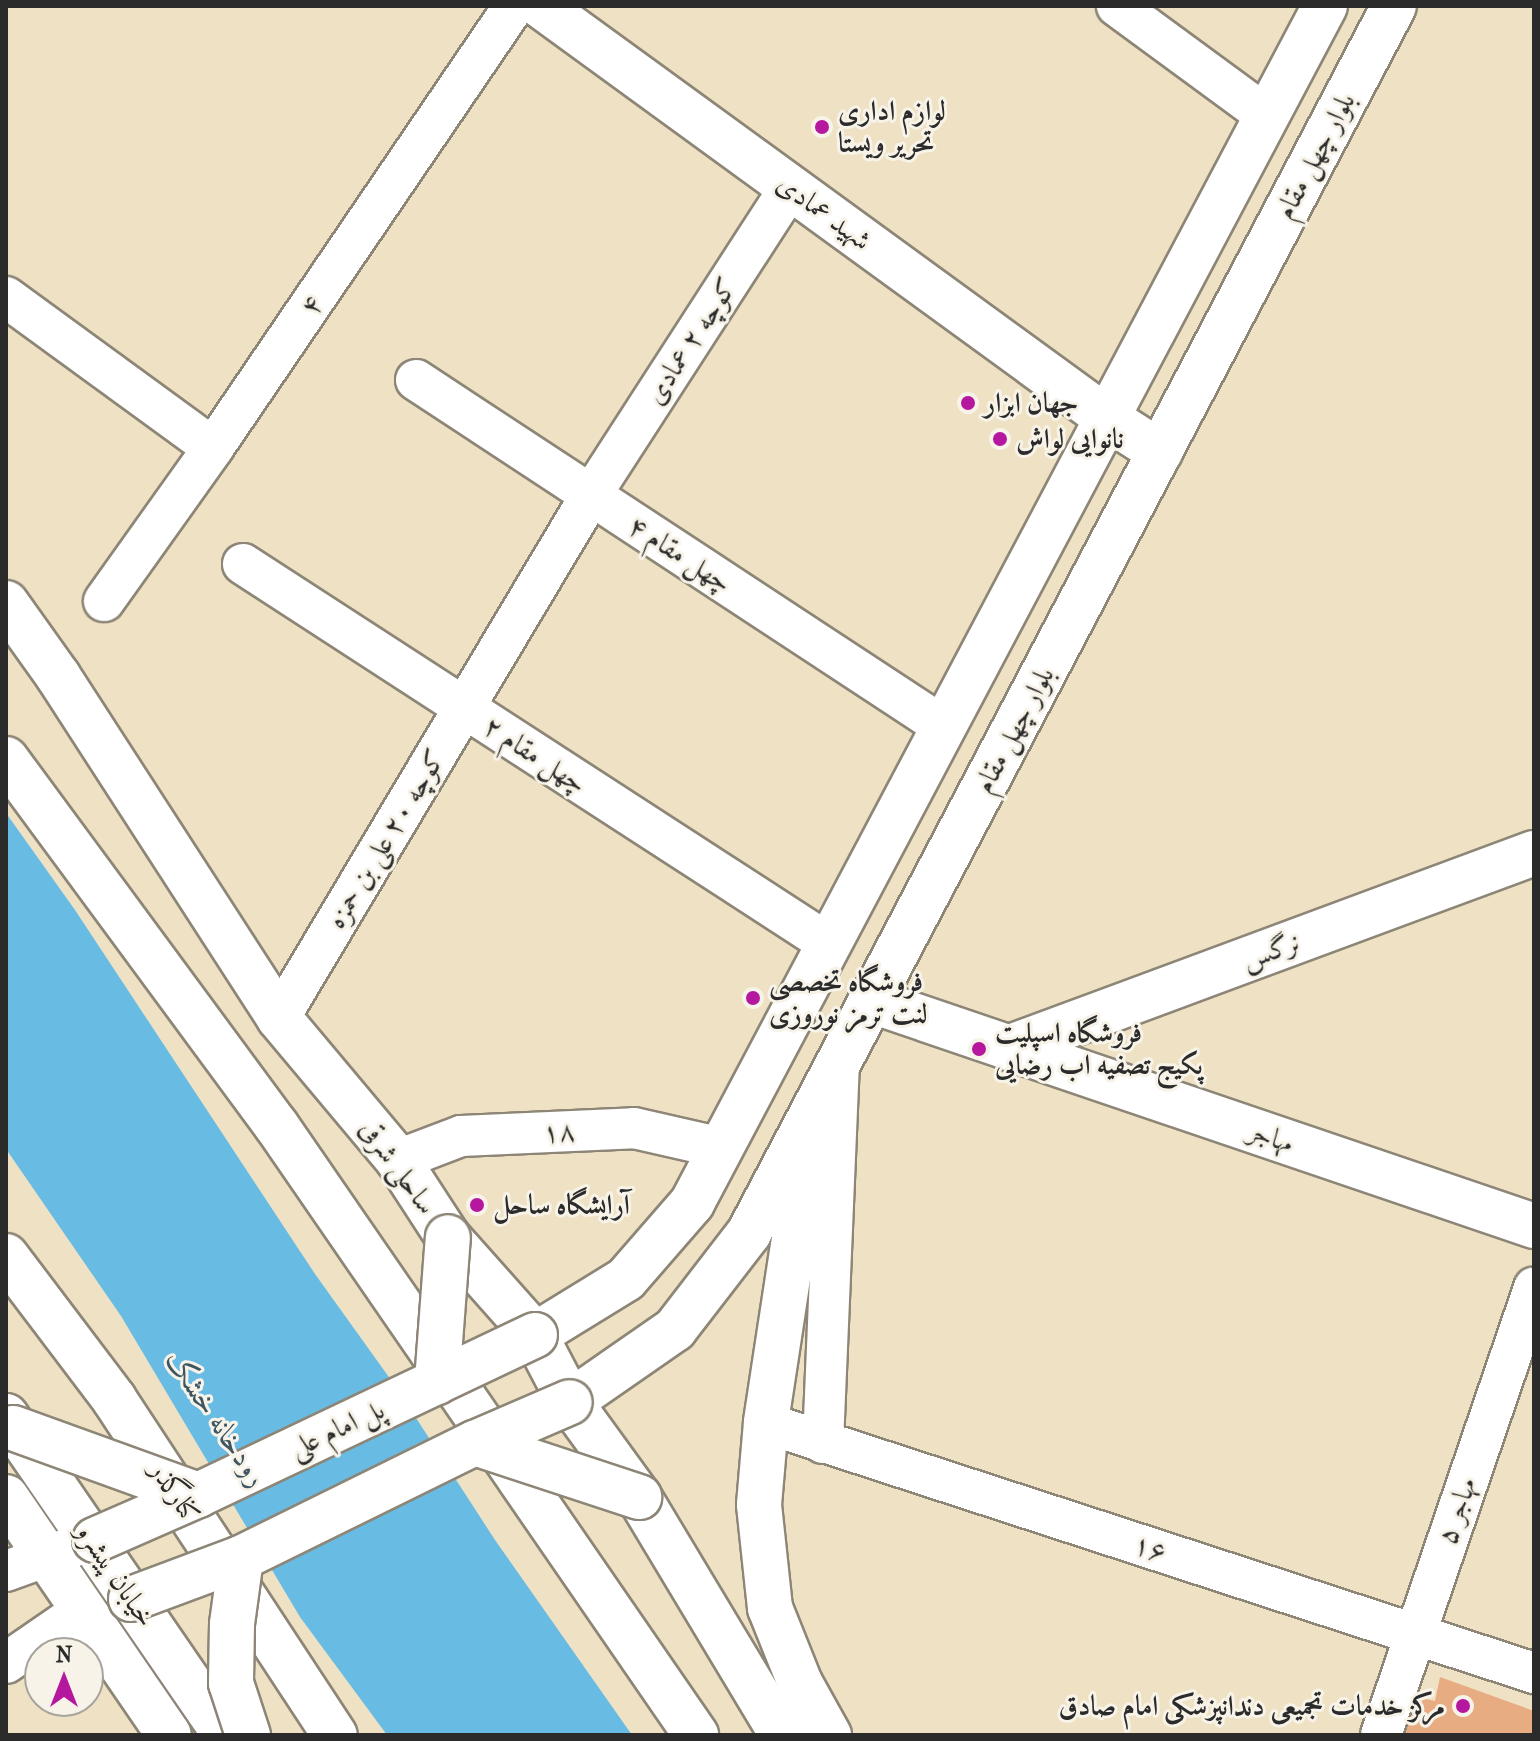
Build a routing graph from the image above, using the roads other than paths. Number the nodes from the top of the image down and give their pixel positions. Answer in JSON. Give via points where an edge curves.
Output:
{"nodes":[{"id":1,"x":514,"y":6,"type":"edge"},
{"id":2,"x":541,"y":6,"type":"edge"},
{"id":3,"x":1117,"y":6,"type":"edge"},
{"id":4,"x":1325,"y":6,"type":"edge"},
{"id":5,"x":1394,"y":6,"type":"edge"},
{"id":6,"x":1267,"y":116,"type":"junction"},
{"id":7,"x":790,"y":187,"type":"junction"},
{"id":8,"x":6,"y":297,"type":"edge"},
{"id":9,"x":416,"y":380,"type":"dead end"},
{"id":10,"x":1107,"y":418,"type":"junction"},
{"id":11,"x":213,"y":448,"type":"junction"},
{"id":12,"x":1160,"y":452,"type":"junction"},
{"id":13,"x":591,"y":495,"type":"junction"},
{"id":14,"x":243,"y":564,"type":"dead end"},
{"id":15,"x":104,"y":601,"type":"dead end"},
{"id":16,"x":6,"y":603,"type":"edge"},
{"id":17,"x":464,"y":708,"type":"junction"},
{"id":18,"x":944,"y":727,"type":"junction"},
{"id":19,"x":6,"y":759,"type":"edge"},
{"id":20,"x":1534,"y":853,"type":"edge"},
{"id":21,"x":829,"y":944,"type":"junction"},
{"id":22,"x":872,"y":1001,"type":"junction"},
{"id":23,"x":279,"y":1018,"type":"junction"},
{"id":24,"x":1008,"y":1048,"type":"junction"},
{"id":25,"x":839,"y":1063,"type":"junction"},
{"id":26,"x":814,"y":1111,"type":"junction"},
{"id":27,"x":721,"y":1148,"type":"junction"},
{"id":28,"x":398,"y":1160,"type":"junction"},
{"id":29,"x":1534,"y":1226,"type":"edge"},
{"id":30,"x":448,"y":1237,"type":"junction"},
{"id":31,"x":6,"y":1256,"type":"edge"},
{"id":32,"x":1534,"y":1287,"type":"edge"},
{"id":33,"x":535,"y":1335,"type":"junction"},
{"id":34,"x":437,"y":1382,"type":"junction"},
{"id":35,"x":570,"y":1402,"type":"junction"},
{"id":36,"x":10,"y":1422,"type":"edge"},
{"id":37,"x":766,"y":1423,"type":"junction"},
{"id":38,"x":475,"y":1443,"type":"junction"},
{"id":39,"x":823,"y":1443,"type":"junction"},
{"id":40,"x":198,"y":1495,"type":"junction"},
{"id":41,"x":6,"y":1497,"type":"edge"},
{"id":42,"x":639,"y":1497,"type":"junction"},
{"id":43,"x":95,"y":1540,"type":"junction"},
{"id":44,"x":46,"y":1556,"type":"junction"},
{"id":45,"x":241,"y":1558,"type":"junction"},
{"id":46,"x":6,"y":1571,"type":"edge"},
{"id":47,"x":131,"y":1599,"type":"junction"},
{"id":48,"x":83,"y":1610,"type":"junction"},
{"id":49,"x":1415,"y":1633,"type":"junction"},
{"id":50,"x":6,"y":1663,"type":"edge"},
{"id":51,"x":1534,"y":1673,"type":"edge"},
{"id":52,"x":225,"y":1728,"type":"edge"},
{"id":53,"x":169,"y":1735,"type":"edge"},
{"id":54,"x":248,"y":1735,"type":"edge"},
{"id":55,"x":335,"y":1735,"type":"edge"},
{"id":56,"x":696,"y":1735,"type":"edge"},
{"id":57,"x":782,"y":1735,"type":"edge"},
{"id":58,"x":829,"y":1735,"type":"edge"},
{"id":59,"x":1381,"y":1735,"type":"edge"}],
"edges":[{"from":1,"to":11,"type":"street","name":"۴"},
{"from":2,"to":7,"type":"main road","name":"شهید عمادی"},
{"from":3,"to":6,"type":"street"},
{"from":4,"to":6,"type":"main road"},
{"from":5,"to":12,"type":"main road","name":"بلوار چهل مقام"},
{"from":6,"to":10,"type":"main road"},
{"from":7,"to":10,"type":"main road","name":"شهید عمادی"},
{"from":7,"to":13,"type":"street","name":"کوچه ۲ عمادی"},
{"from":8,"to":11,"type":"street"},
{"from":9,"to":13,"type":"street","name":"چهل مقام ۴"},
{"from":10,"to":12,"type":"main road","name":"شهید عمادی"},
{"from":10,"to":18,"type":"main road"},
{"from":11,"to":15,"type":"street","name":"۴"},
{"from":12,"to":22,"type":"main road","name":"بلوار چهل مقام"},
{"from":13,"to":17,"type":"street","name":"کوچه ۲۰ علی بن حمزه"},
{"from":13,"to":18,"type":"street","name":"چهل مقام ۴"},
{"from":14,"to":17,"type":"street","name":"چهل مقام ۲"},
{"from":16,"to":23,"type":"main road","name":"ساحلی شرقی"},
{"from":17,"to":21,"type":"street","name":"چهل مقام ۲"},
{"from":17,"to":23,"type":"street","name":"کوچه ۲۰ علی بن حمزه"},
{"from":18,"to":21,"type":"main road"},
{"from":19,"to":56,"type":"main road","via":[[276,1125]]},
{"from":20,"to":24,"type":"main road","name":"نرگس"},
{"from":21,"to":27,"type":"main road"},
{"from":22,"to":24,"type":"main road","name":"مهاجر"},
{"from":22,"to":25,"type":"main road","name":"بلوار چهل مقام"},
{"from":23,"to":28,"type":"main road","name":"ساحلی شرقی"},
{"from":24,"to":29,"type":"main road","name":"مهاجر"},
{"from":25,"to":26,"type":"main road","name":"بلوار چهل مقام"},
{"from":25,"to":39,"type":"street"},
{"from":26,"to":35,"type":"main road","name":"بلوار چهل مقام","via":[[749,1233],[675,1329]]},
{"from":26,"to":37,"type":"main road"},
{"from":27,"to":28,"type":"street","name":"۱۸","via":[[634,1128],[461,1136]]},
{"from":27,"to":33,"type":"main road","via":[[692,1203],[626,1279]]},
{"from":28,"to":30,"type":"main road","name":"ساحلی شرقی"},
{"from":30,"to":33,"type":"main road","name":"ساحلی شرقی"},
{"from":30,"to":34,"type":"main road","bridge":true},
{"from":31,"to":55,"type":"main road","name":"کنارگذر","via":[[114,1399]]},
{"from":32,"to":49,"type":"street","name":"۵ مهاجر"},
{"from":33,"to":34,"type":"main road","name":"پل امام علی","bridge":true},
{"from":33,"to":35,"type":"main road","name":"ساحلی شرقی"},
{"from":34,"to":40,"type":"main road","name":"پل امام علی","bridge":true},
{"from":35,"to":38,"type":"main road","bridge":true},
{"from":35,"to":42,"type":"main road","name":"ساحلی شرقی"},
{"from":36,"to":40,"type":"main road","bridge":true},
{"from":36,"to":43,"type":"main road","name":"خیابان پیشرو"},
{"from":37,"to":39,"type":"street","name":"۱۶"},
{"from":37,"to":58,"type":"main road","via":[[759,1505],[770,1608],[800,1683]]},
{"from":38,"to":42,"type":"main road","bridge":true},
{"from":38,"to":45,"type":"main road","bridge":true},
{"from":39,"to":49,"type":"street","name":"۱۶"},
{"from":40,"to":43,"type":"main road","name":"پل امام علی","bridge":true},
{"from":41,"to":44,"type":"main road","name":"خیابان پیشرو"},
{"from":42,"to":57,"type":"main road","name":"ساحلی شرقی"},
{"from":43,"to":44,"type":"street"},
{"from":43,"to":47,"type":"main road","name":"خیابان پیشرو"},
{"from":44,"to":46,"type":"street"},
{"from":44,"to":48,"type":"main road","name":"خیابان پیشرو"},
{"from":45,"to":47,"type":"main road","bridge":true},
{"from":45,"to":54,"type":"main road","bridge":true,"via":[[231,1683]]},
{"from":47,"to":48,"type":"main road"},
{"from":47,"to":52,"type":"main road","name":"خیابان پیشرو"},
{"from":48,"to":50,"type":"street"},
{"from":48,"to":53,"type":"main road","name":"خیابان پیشرو"},
{"from":49,"to":51,"type":"street","name":"۱۶"},
{"from":49,"to":59,"type":"street","name":"۵ مهاجر"}]}
